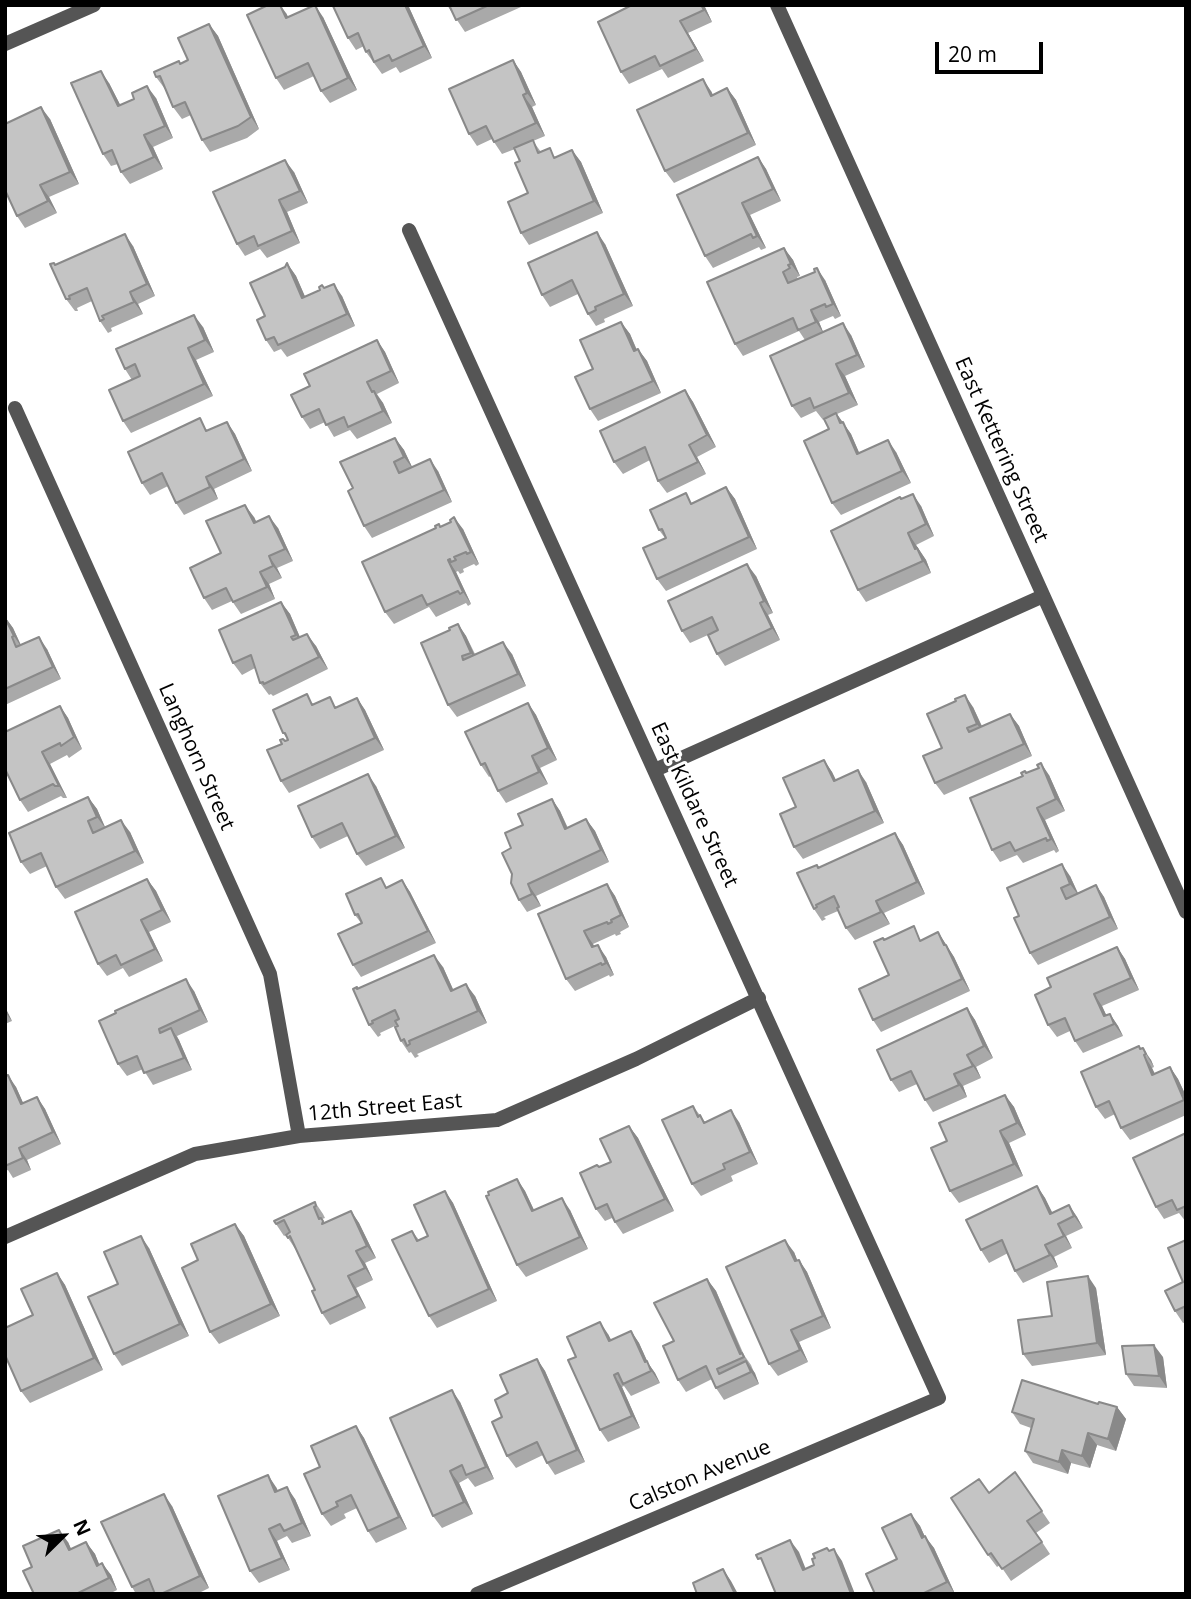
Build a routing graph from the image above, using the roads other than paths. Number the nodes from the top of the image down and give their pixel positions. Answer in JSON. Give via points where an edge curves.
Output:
{"nodes":[{"id":1,"x":94,"y":5,"type":"edge"},
{"id":2,"x":777,"y":5,"type":"edge"},
{"id":3,"x":5,"y":44,"type":"edge"},
{"id":4,"x":409,"y":230,"type":"dead end"},
{"id":5,"x":15,"y":408,"type":"dead end"},
{"id":6,"x":1043,"y":596,"type":"junction"},
{"id":7,"x":655,"y":770,"type":"junction"},
{"id":8,"x":1186,"y":912,"type":"edge"},
{"id":9,"x":759,"y":998,"type":"junction"},
{"id":10,"x":299,"y":1136,"type":"junction"},
{"id":11,"x":5,"y":1237,"type":"edge"},
{"id":12,"x":939,"y":1398,"type":"joint"},
{"id":13,"x":477,"y":1594,"type":"edge"}],
"edges":[{"from":1,"to":3,"type":"street"},
{"from":2,"to":6,"type":"street","name":"East Kettering Street"},
{"from":4,"to":7,"type":"street","name":"East Kildare Street"},
{"from":5,"to":10,"type":"street","name":"Langhorn Street","via":[[270,974]]},
{"from":6,"to":7,"type":"street"},
{"from":6,"to":8,"type":"street","name":"East Kettering Street"},
{"from":7,"to":9,"type":"street","name":"East Kildare Street"},
{"from":9,"to":10,"type":"street","name":"12th Street East","via":[[497,1120]]},
{"from":9,"to":12,"type":"street","name":"East Kildare Street"},
{"from":10,"to":11,"type":"street","name":"12th Street East","via":[[195,1154]]},
{"from":12,"to":13,"type":"street","name":"Calston Avenue"}]}
